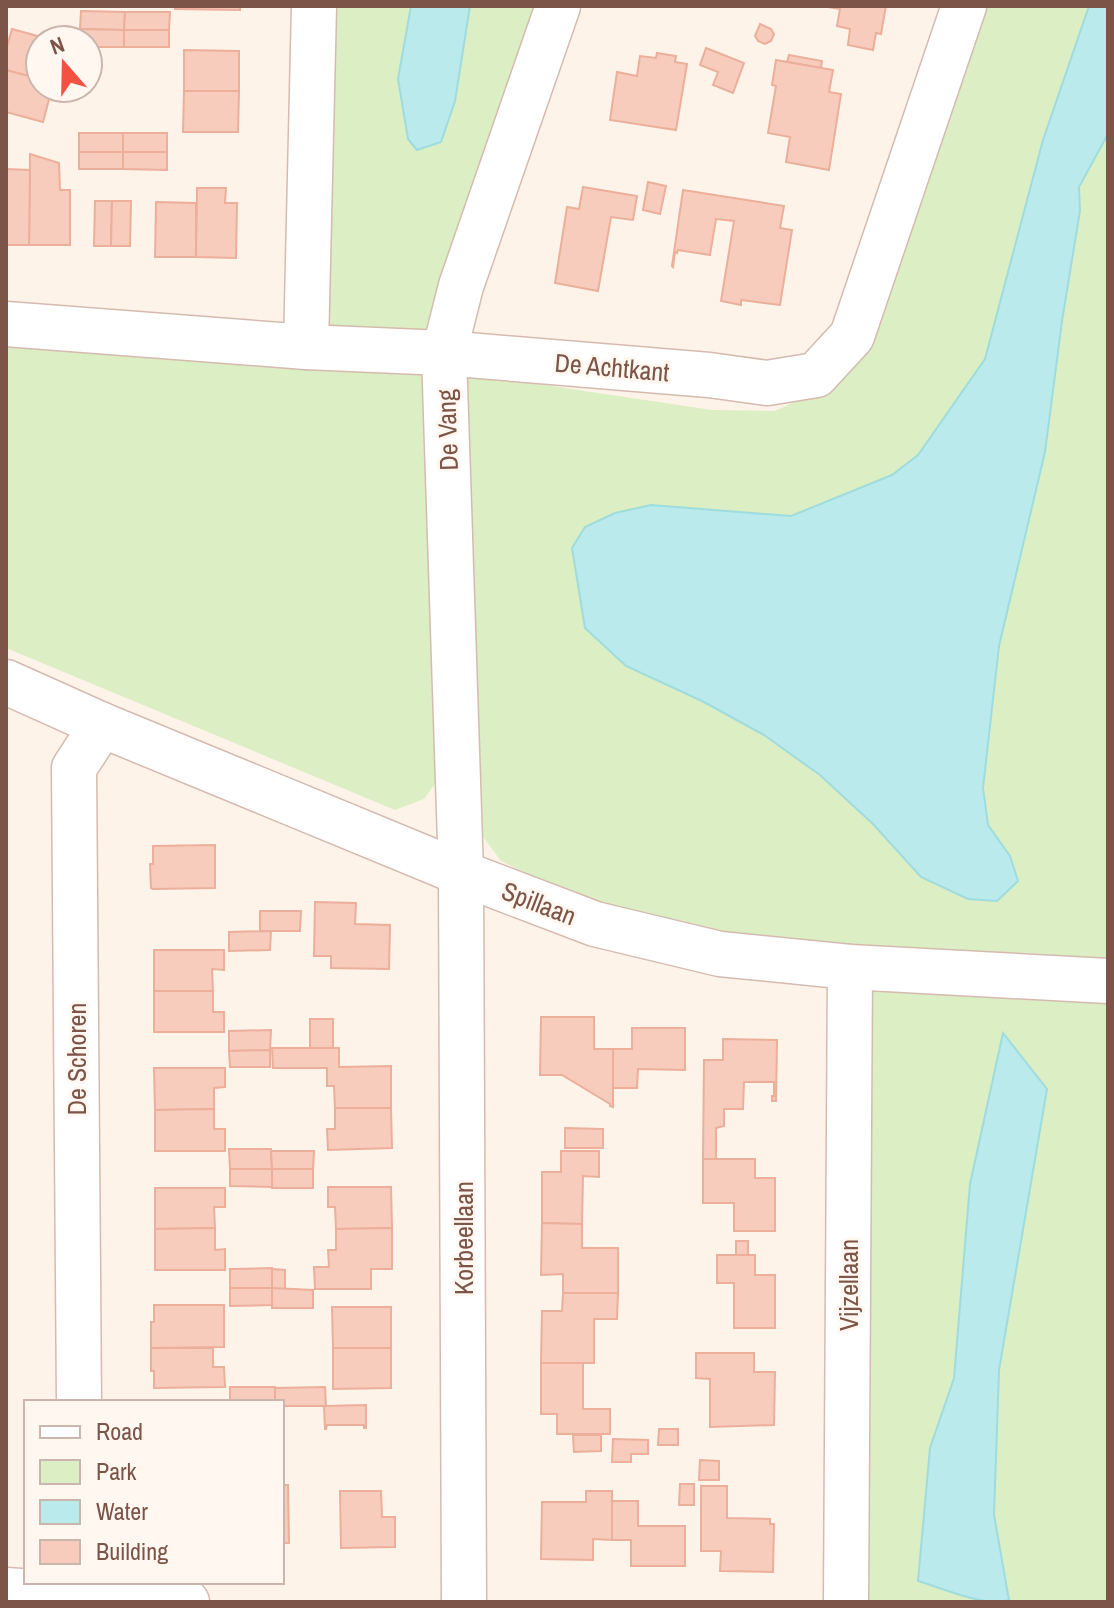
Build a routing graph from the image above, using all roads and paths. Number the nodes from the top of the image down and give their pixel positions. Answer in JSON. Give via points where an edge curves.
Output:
{"nodes":[{"id":1,"x":314,"y":6,"type":"edge"},
{"id":2,"x":558,"y":6,"type":"edge"},
{"id":3,"x":964,"y":6,"type":"edge"},
{"id":4,"x":6,"y":324,"type":"edge"},
{"id":5,"x":306,"y":347,"type":"junction"},
{"id":6,"x":444,"y":353,"type":"junction"},
{"id":7,"x":6,"y":682,"type":"edge"},
{"id":8,"x":102,"y":725,"type":"junction"},
{"id":9,"x":461,"y":873,"type":"junction"},
{"id":10,"x":850,"y":967,"type":"junction"},
{"id":11,"x":1108,"y":981,"type":"edge"},
{"id":12,"x":79,"y":1400,"type":"edge"},
{"id":13,"x":80,"y":1589,"type":"edge"},
{"id":14,"x":6,"y":1590,"type":"edge"},
{"id":15,"x":187,"y":1602,"type":"edge"},
{"id":16,"x":464,"y":1602,"type":"edge"},
{"id":17,"x":846,"y":1602,"type":"edge"}],
"edges":[{"from":1,"to":5,"type":"street"},
{"from":2,"to":6,"type":"street","name":"De Vang","via":[[461,286]]},
{"from":3,"to":6,"type":"street","name":"De Achtkant","via":[[852,336],[816,375],[767,383]]},
{"from":4,"to":5,"type":"street","name":"De Achtkant"},
{"from":5,"to":6,"type":"street","name":"De Achtkant"},
{"from":6,"to":9,"type":"street","name":"De Vang"},
{"from":7,"to":8,"type":"street","name":"Spillaan"},
{"from":8,"to":9,"type":"street","name":"Spillaan"},
{"from":8,"to":12,"type":"street","name":"De Schoren","via":[[74,768]]},
{"from":9,"to":10,"type":"street","name":"Spillaan","via":[[595,924],[720,954]]},
{"from":9,"to":16,"type":"street","name":"Korbeellaan"},
{"from":10,"to":11,"type":"street","name":"Spillaan"},
{"from":10,"to":17,"type":"street","name":"Vijzellaan"},
{"from":13,"to":14,"type":"street"},
{"from":13,"to":15,"type":"street"}]}
